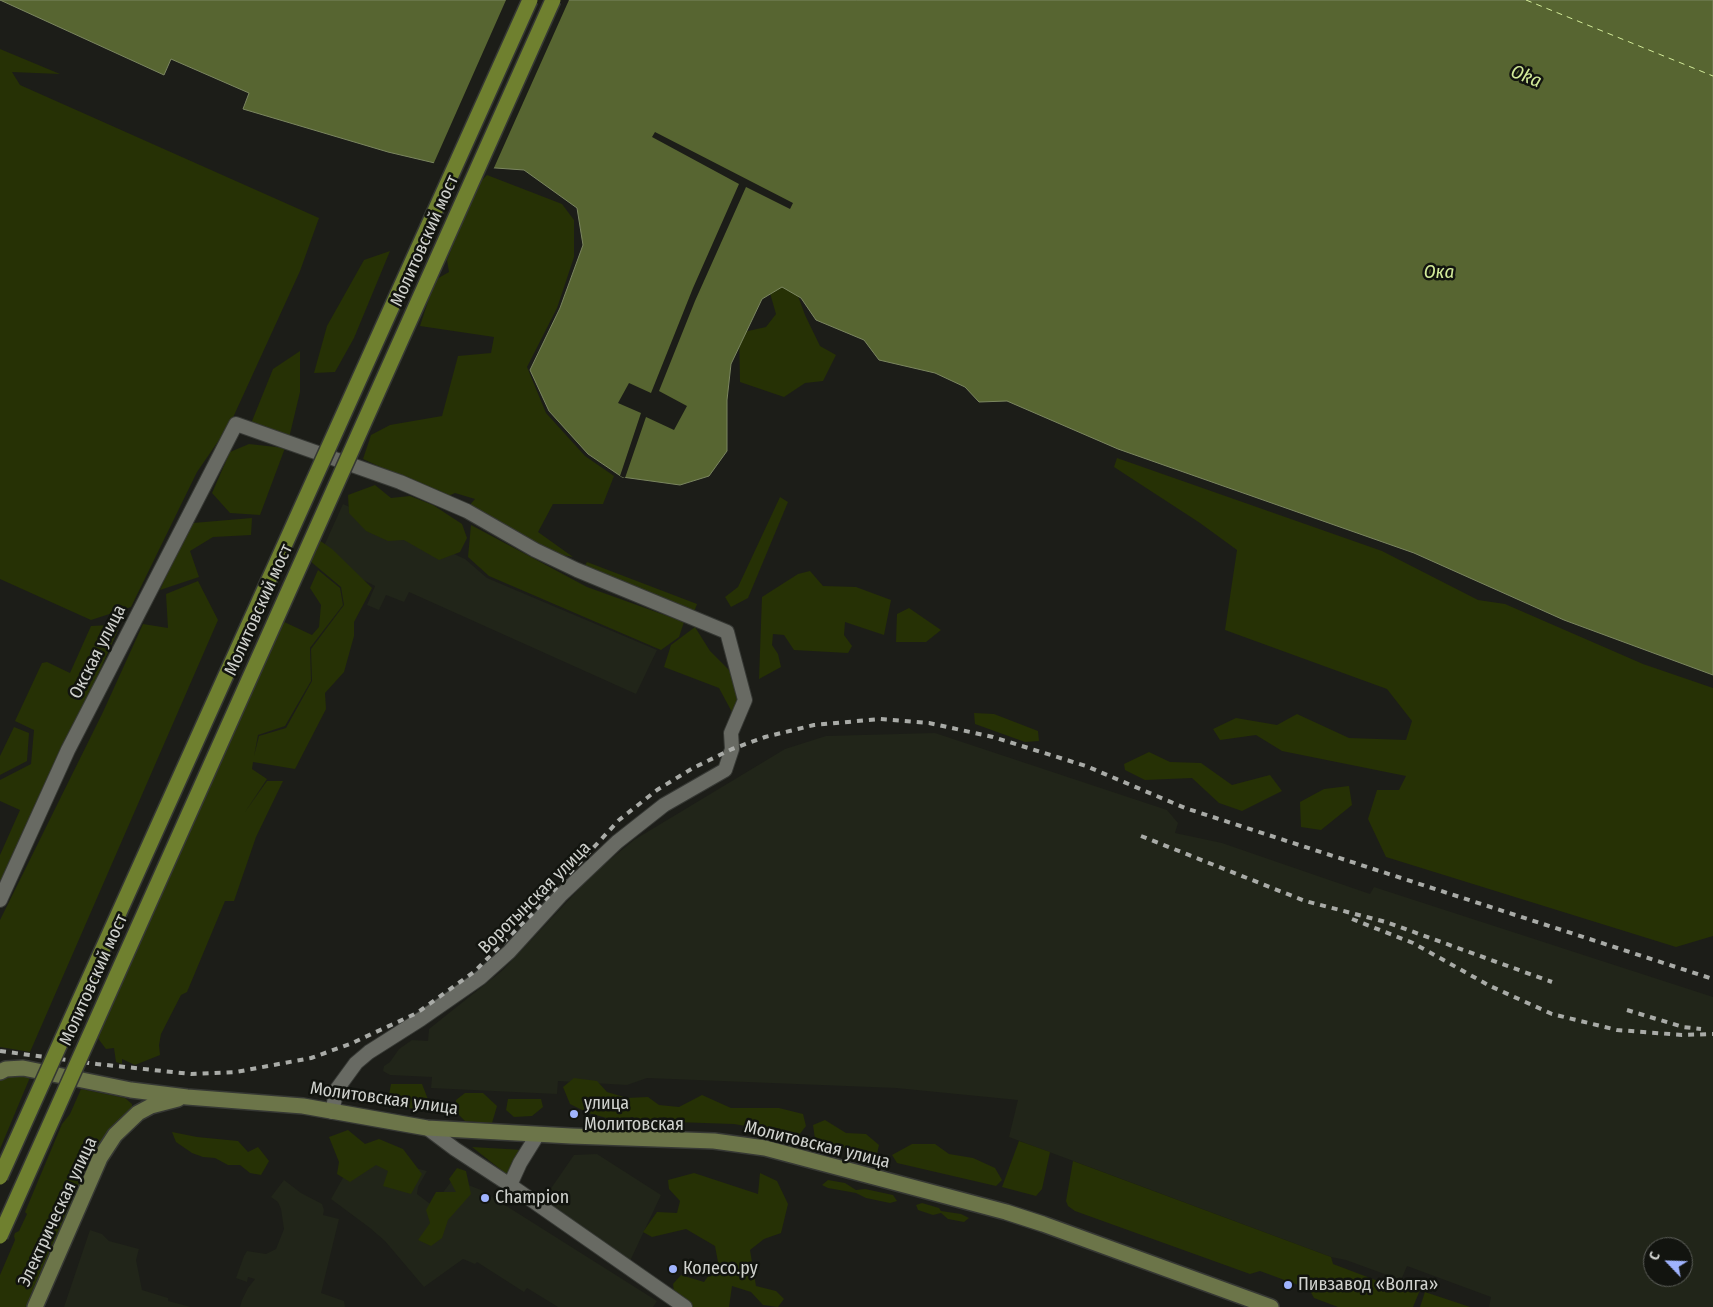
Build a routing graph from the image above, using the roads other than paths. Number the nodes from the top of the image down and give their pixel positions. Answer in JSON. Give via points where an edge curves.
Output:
{"nodes":[{"id":1,"x":530,"y":0,"type":"edge"},
{"id":2,"x":553,"y":0,"type":"edge"},
{"id":3,"x":745,"y":700,"type":"joint"},
{"id":4,"x":0,"y":900,"type":"edge"},
{"id":5,"x":0,"y":1072,"type":"edge"},
{"id":6,"x":131,"y":1090,"type":"junction"},
{"id":7,"x":187,"y":1097,"type":"junction"},
{"id":8,"x":332,"y":1112,"type":"junction"},
{"id":9,"x":138,"y":1113,"type":"junction"},
{"id":10,"x":427,"y":1128,"type":"junction"},
{"id":11,"x":538,"y":1134,"type":"junction"},
{"id":12,"x":0,"y":1177,"type":"edge"},
{"id":13,"x":510,"y":1185,"type":"junction"},
{"id":14,"x":0,"y":1236,"type":"edge"},
{"id":15,"x":35,"y":1307,"type":"edge"},
{"id":16,"x":685,"y":1307,"type":"edge"},
{"id":17,"x":1271,"y":1307,"type":"edge"}],
"edges":[{"from":1,"to":12,"type":"main road","name":"Молитовский мост","bridge":true},
{"from":2,"to":14,"type":"main road","name":"Молитовский мост","bridge":true},
{"from":3,"to":4,"type":"street","name":"Окская улица","via":[[727,632],[577,570],[467,511],[400,482],[236,424],[68,750]]},
{"from":3,"to":8,"type":"street","name":"Воротынская улица","via":[[731,732],[732,749],[724,770],[664,805],[617,842],[480,978],[369,1052],[337,1089]]},
{"from":5,"to":6,"type":"street","via":[[23,1068]]},
{"from":6,"to":7,"type":"street"},
{"from":6,"to":9,"type":"street","via":[[138,1101]]},
{"from":7,"to":8,"type":"street","name":"Молитовская улица","via":[[278,1103]]},
{"from":7,"to":9,"type":"street","via":[[151,1106]]},
{"from":8,"to":10,"type":"street","name":"Молитовская улица"},
{"from":9,"to":15,"type":"street","name":"Электрическая улица","via":[[115,1135],[100,1158]]},
{"from":10,"to":11,"type":"street","name":"Молитовская улица"},
{"from":10,"to":13,"type":"street"},
{"from":11,"to":13,"type":"street"},
{"from":11,"to":17,"type":"street","name":"Молитовская улица","via":[[714,1141],[765,1148],[1006,1212]]},
{"from":13,"to":16,"type":"street"}]}
